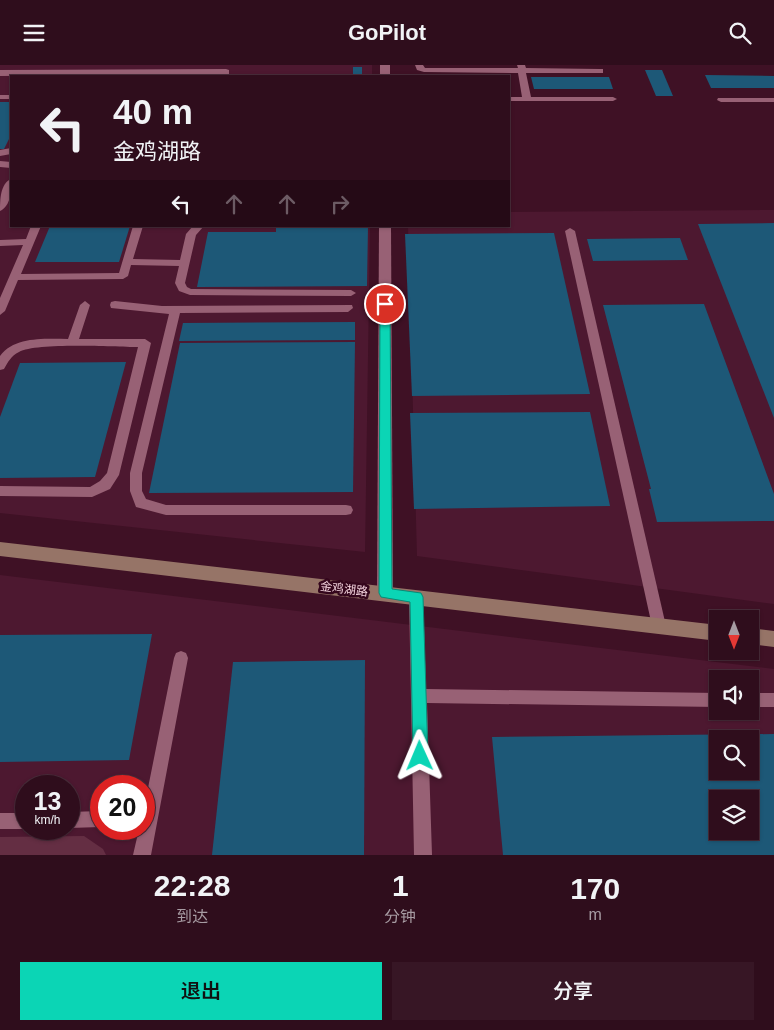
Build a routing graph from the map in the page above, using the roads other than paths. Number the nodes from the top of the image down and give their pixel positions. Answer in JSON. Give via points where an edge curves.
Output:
{"nodes":[{"id":1,"x":419,"y":65,"type":"edge"},
{"id":2,"x":204,"y":68,"type":"edge"},
{"id":3,"x":522,"y":68,"type":"edge"},
{"id":4,"x":600,"y":71,"type":"dead end"},
{"id":5,"x":0,"y":73,"type":"edge"},
{"id":6,"x":100,"y":74,"type":"edge"},
{"id":7,"x":182,"y":74,"type":"edge"},
{"id":8,"x":225,"y":74,"type":"edge"},
{"id":9,"x":510,"y":99,"type":"edge"},
{"id":10,"x":527,"y":99,"type":"junction"},
{"id":11,"x":613,"y":99,"type":"dead end"},
{"id":12,"x":721,"y":100,"type":"dead end"},
{"id":13,"x":774,"y":100,"type":"edge"},
{"id":14,"x":9,"y":195,"type":"edge"},
{"id":15,"x":0,"y":208,"type":"edge"},
{"id":16,"x":36,"y":227,"type":"edge"},
{"id":17,"x":138,"y":227,"type":"edge"},
{"id":18,"x":198,"y":227,"type":"edge"},
{"id":19,"x":385,"y":227,"type":"edge"},
{"id":20,"x":570,"y":231,"type":"dead end"},
{"id":21,"x":29,"y":242,"type":"junction"},
{"id":22,"x":0,"y":243,"type":"edge"},
{"id":23,"x":127,"y":262,"type":"junction"},
{"id":24,"x":184,"y":263,"type":"junction"},
{"id":25,"x":8,"y":283,"type":"edge"},
{"id":26,"x":352,"y":293,"type":"dead end"},
{"id":27,"x":85,"y":305,"type":"dead end"},
{"id":28,"x":115,"y":305,"type":"dead end"},
{"id":29,"x":348,"y":308,"type":"dead end"},
{"id":30,"x":175,"y":310,"type":"junction"},
{"id":31,"x":0,"y":311,"type":"edge"},
{"id":32,"x":73,"y":342,"type":"junction"},
{"id":33,"x":0,"y":367,"type":"edge"},
{"id":34,"x":0,"y":491,"type":"edge"},
{"id":35,"x":346,"y":510,"type":"dead end"},
{"id":36,"x":0,"y":549,"type":"edge"},
{"id":37,"x":385,"y":593,"type":"junction"},
{"id":38,"x":416,"y":597,"type":"junction"},
{"id":39,"x":659,"y":626,"type":"junction"},
{"id":40,"x":709,"y":632,"type":"edge"},
{"id":41,"x":759,"y":637,"type":"edge"},
{"id":42,"x":774,"y":639,"type":"edge"},
{"id":43,"x":180,"y":657,"type":"dead end"},
{"id":44,"x":419,"y":696,"type":"junction"},
{"id":45,"x":709,"y":700,"type":"edge"},
{"id":46,"x":759,"y":700,"type":"edge"},
{"id":47,"x":774,"y":700,"type":"edge"},
{"id":48,"x":155,"y":780,"type":"edge"},
{"id":49,"x":0,"y":821,"type":"edge"},
{"id":50,"x":15,"y":821,"type":"edge"},
{"id":51,"x":144,"y":840,"type":"edge"},
{"id":52,"x":142,"y":855,"type":"edge"},
{"id":53,"x":423,"y":855,"type":"edge"}],
"edges":[{"from":1,"to":3,"type":"lane","via":[[424,70]]},
{"from":2,"to":7,"type":"street"},
{"from":2,"to":8,"type":"street"},
{"from":3,"to":4,"type":"lane"},
{"from":3,"to":10,"type":"lane"},
{"from":5,"to":6,"type":"street"},
{"from":6,"to":7,"type":"street"},
{"from":9,"to":10,"type":"lane"},
{"from":10,"to":11,"type":"lane"},
{"from":12,"to":13,"type":"lane"},
{"from":14,"to":15,"type":"lane"},
{"from":16,"to":21,"type":"lane"},
{"from":17,"to":23,"type":"lane"},
{"from":18,"to":24,"type":"lane","via":[[191,234]]},
{"from":19,"to":37,"type":"street"},
{"from":20,"to":39,"type":"lane"},
{"from":21,"to":22,"type":"lane"},
{"from":21,"to":25,"type":"lane"},
{"from":23,"to":24,"type":"lane"},
{"from":23,"to":25,"type":"lane","via":[[123,277]]},
{"from":24,"to":26,"type":"lane","via":[[180,283],[190,292]]},
{"from":25,"to":31,"type":"lane"},
{"from":27,"to":32,"type":"lane"},
{"from":28,"to":30,"type":"lane"},
{"from":29,"to":30,"type":"lane"},
{"from":30,"to":35,"type":"lane","via":[[136,473],[136,491],[141,503],[166,510]]},
{"from":32,"to":33,"type":"lane","via":[[22,345],[10,350]]},
{"from":32,"to":34,"type":"lane","via":[[145,343],[113,475],[105,485],[92,492]]},
{"from":36,"to":37,"type":"street","name":"金鸡湖路"},
{"from":37,"to":38,"type":"street","name":"金鸡湖路"},
{"from":38,"to":39,"type":"street","name":"金鸡湖路"},
{"from":38,"to":44,"type":"lane"},
{"from":39,"to":40,"type":"street","name":"金鸡湖路"},
{"from":41,"to":42,"type":"street"},
{"from":43,"to":48,"type":"lane"},
{"from":44,"to":45,"type":"lane"},
{"from":44,"to":53,"type":"lane"},
{"from":46,"to":47,"type":"lane"},
{"from":49,"to":50,"type":"lane"},
{"from":51,"to":52,"type":"lane"}]}
